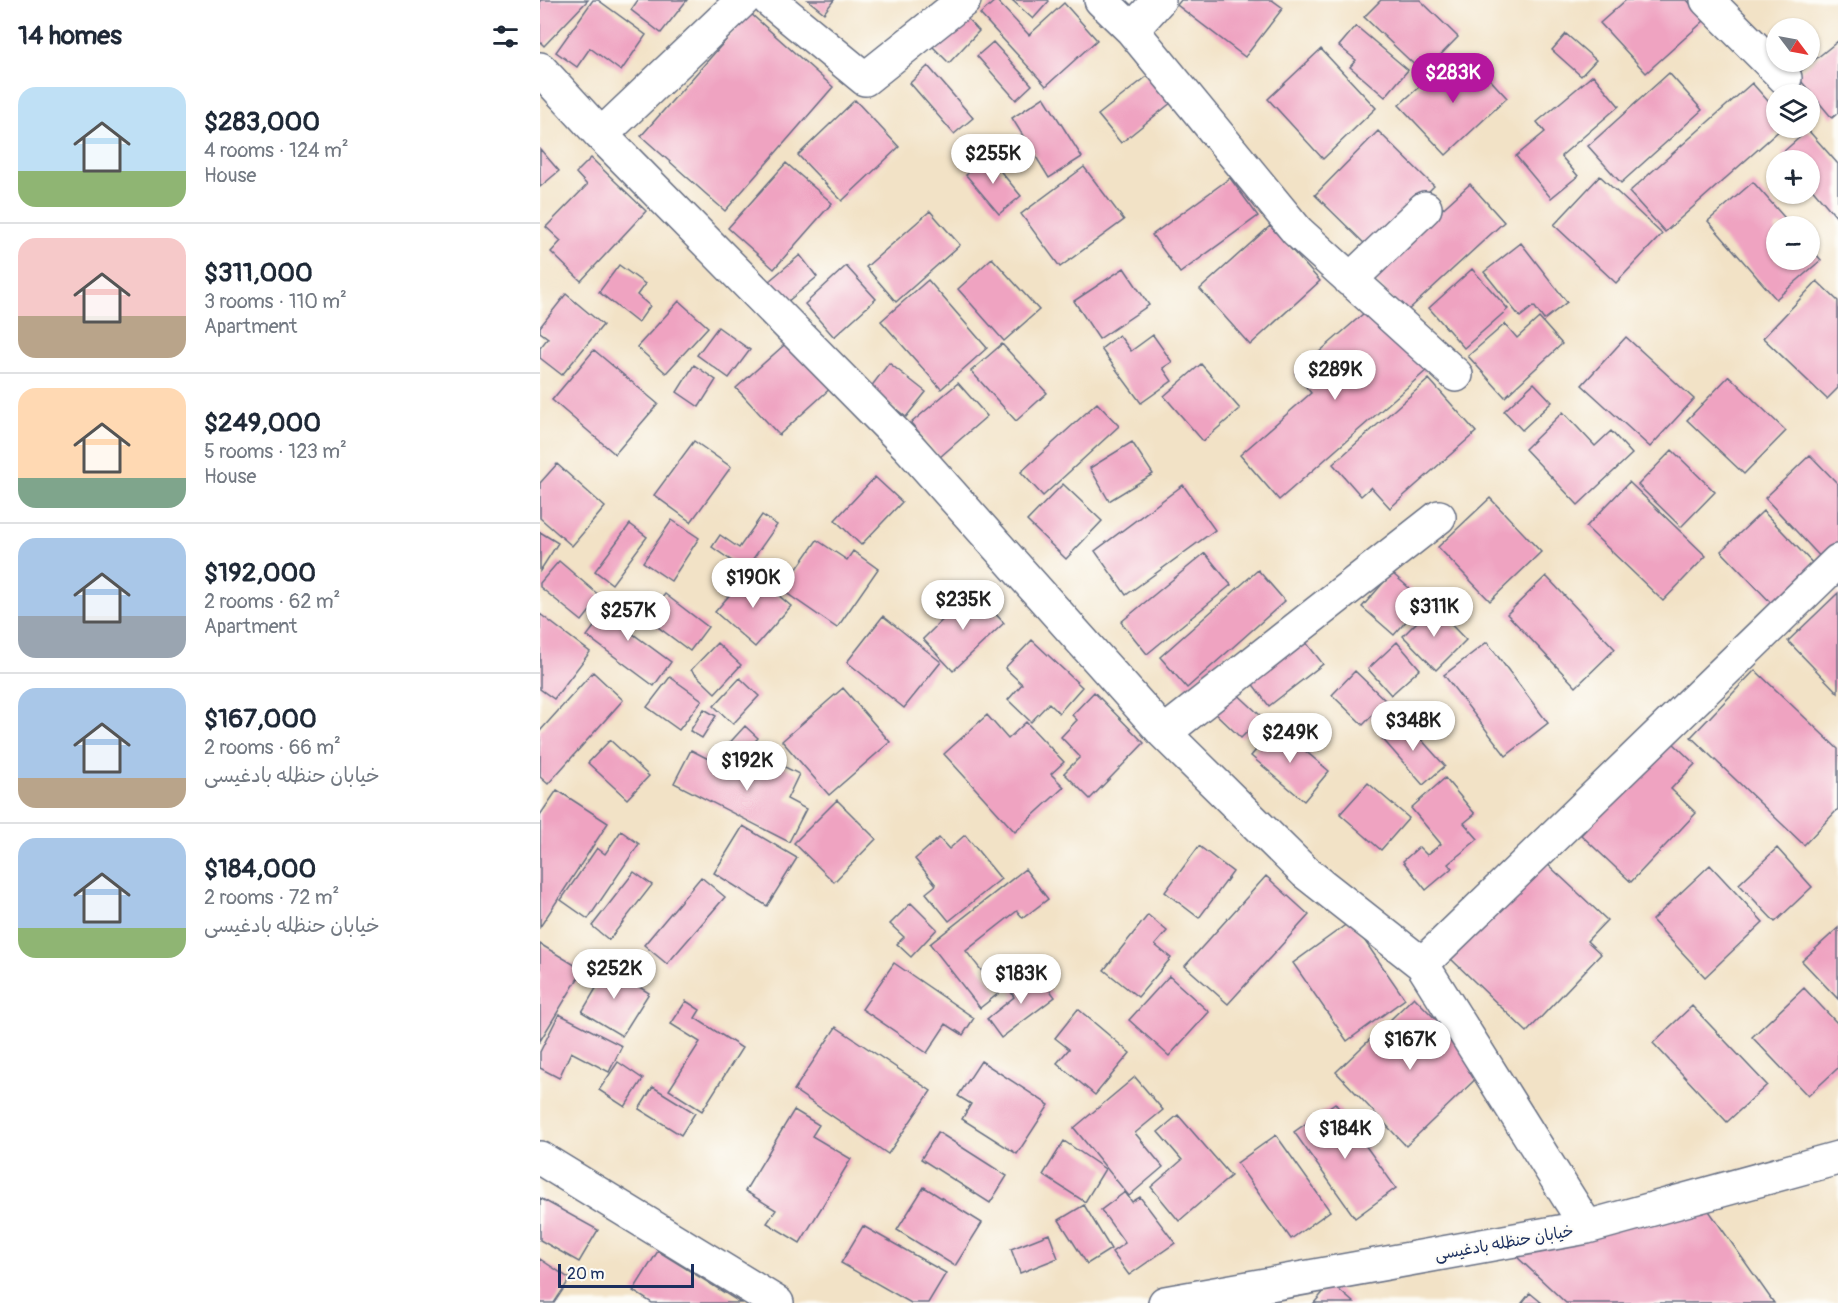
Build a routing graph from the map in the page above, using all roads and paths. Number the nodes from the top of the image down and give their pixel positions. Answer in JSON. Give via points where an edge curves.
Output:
{"nodes":[{"id":1,"x":743,"y":0,"type":"edge"},
{"id":2,"x":770,"y":0,"type":"edge"},
{"id":3,"x":964,"y":0,"type":"edge"},
{"id":4,"x":1101,"y":0,"type":"edge"},
{"id":5,"x":1159,"y":0,"type":"edge"},
{"id":6,"x":1707,"y":0,"type":"edge"},
{"id":7,"x":1132,"y":30,"type":"junction"},
{"id":8,"x":540,"y":69,"type":"edge"},
{"id":9,"x":1785,"y":78,"type":"dead end"},
{"id":10,"x":601,"y":135,"type":"junction"},
{"id":11,"x":1425,"y":208,"type":"dead end"},
{"id":12,"x":1350,"y":280,"type":"junction"},
{"id":13,"x":1456,"y":375,"type":"dead end"},
{"id":14,"x":1439,"y":517,"type":"dead end"},
{"id":15,"x":1838,"y":561,"type":"edge"},
{"id":16,"x":1164,"y":733,"type":"junction"},
{"id":17,"x":1422,"y":964,"type":"junction"},
{"id":18,"x":540,"y":1158,"type":"edge"},
{"id":19,"x":1838,"y":1158,"type":"edge"},
{"id":20,"x":1587,"y":1227,"type":"junction"},
{"id":21,"x":777,"y":1303,"type":"edge"},
{"id":22,"x":1165,"y":1303,"type":"edge"}],
"edges":[{"from":1,"to":10,"type":"street"},
{"from":2,"to":3,"type":"street","via":[[865,79]]},
{"from":4,"to":7,"type":"street"},
{"from":5,"to":7,"type":"street"},
{"from":6,"to":9,"type":"street"},
{"from":7,"to":12,"type":"street","via":[[1297,231]]},
{"from":8,"to":10,"type":"street"},
{"from":10,"to":16,"type":"street","via":[[908,446]]},
{"from":11,"to":12,"type":"street"},
{"from":12,"to":13,"type":"street"},
{"from":14,"to":16,"type":"street"},
{"from":15,"to":17,"type":"street"},
{"from":16,"to":17,"type":"street","via":[[1305,872]]},
{"from":17,"to":20,"type":"street"},
{"from":18,"to":21,"type":"street"},
{"from":19,"to":20,"type":"street","name":"خیابان حنظله بادغیسی"},
{"from":20,"to":22,"type":"street","name":"خیابان حنظله بادغیسی"}]}
